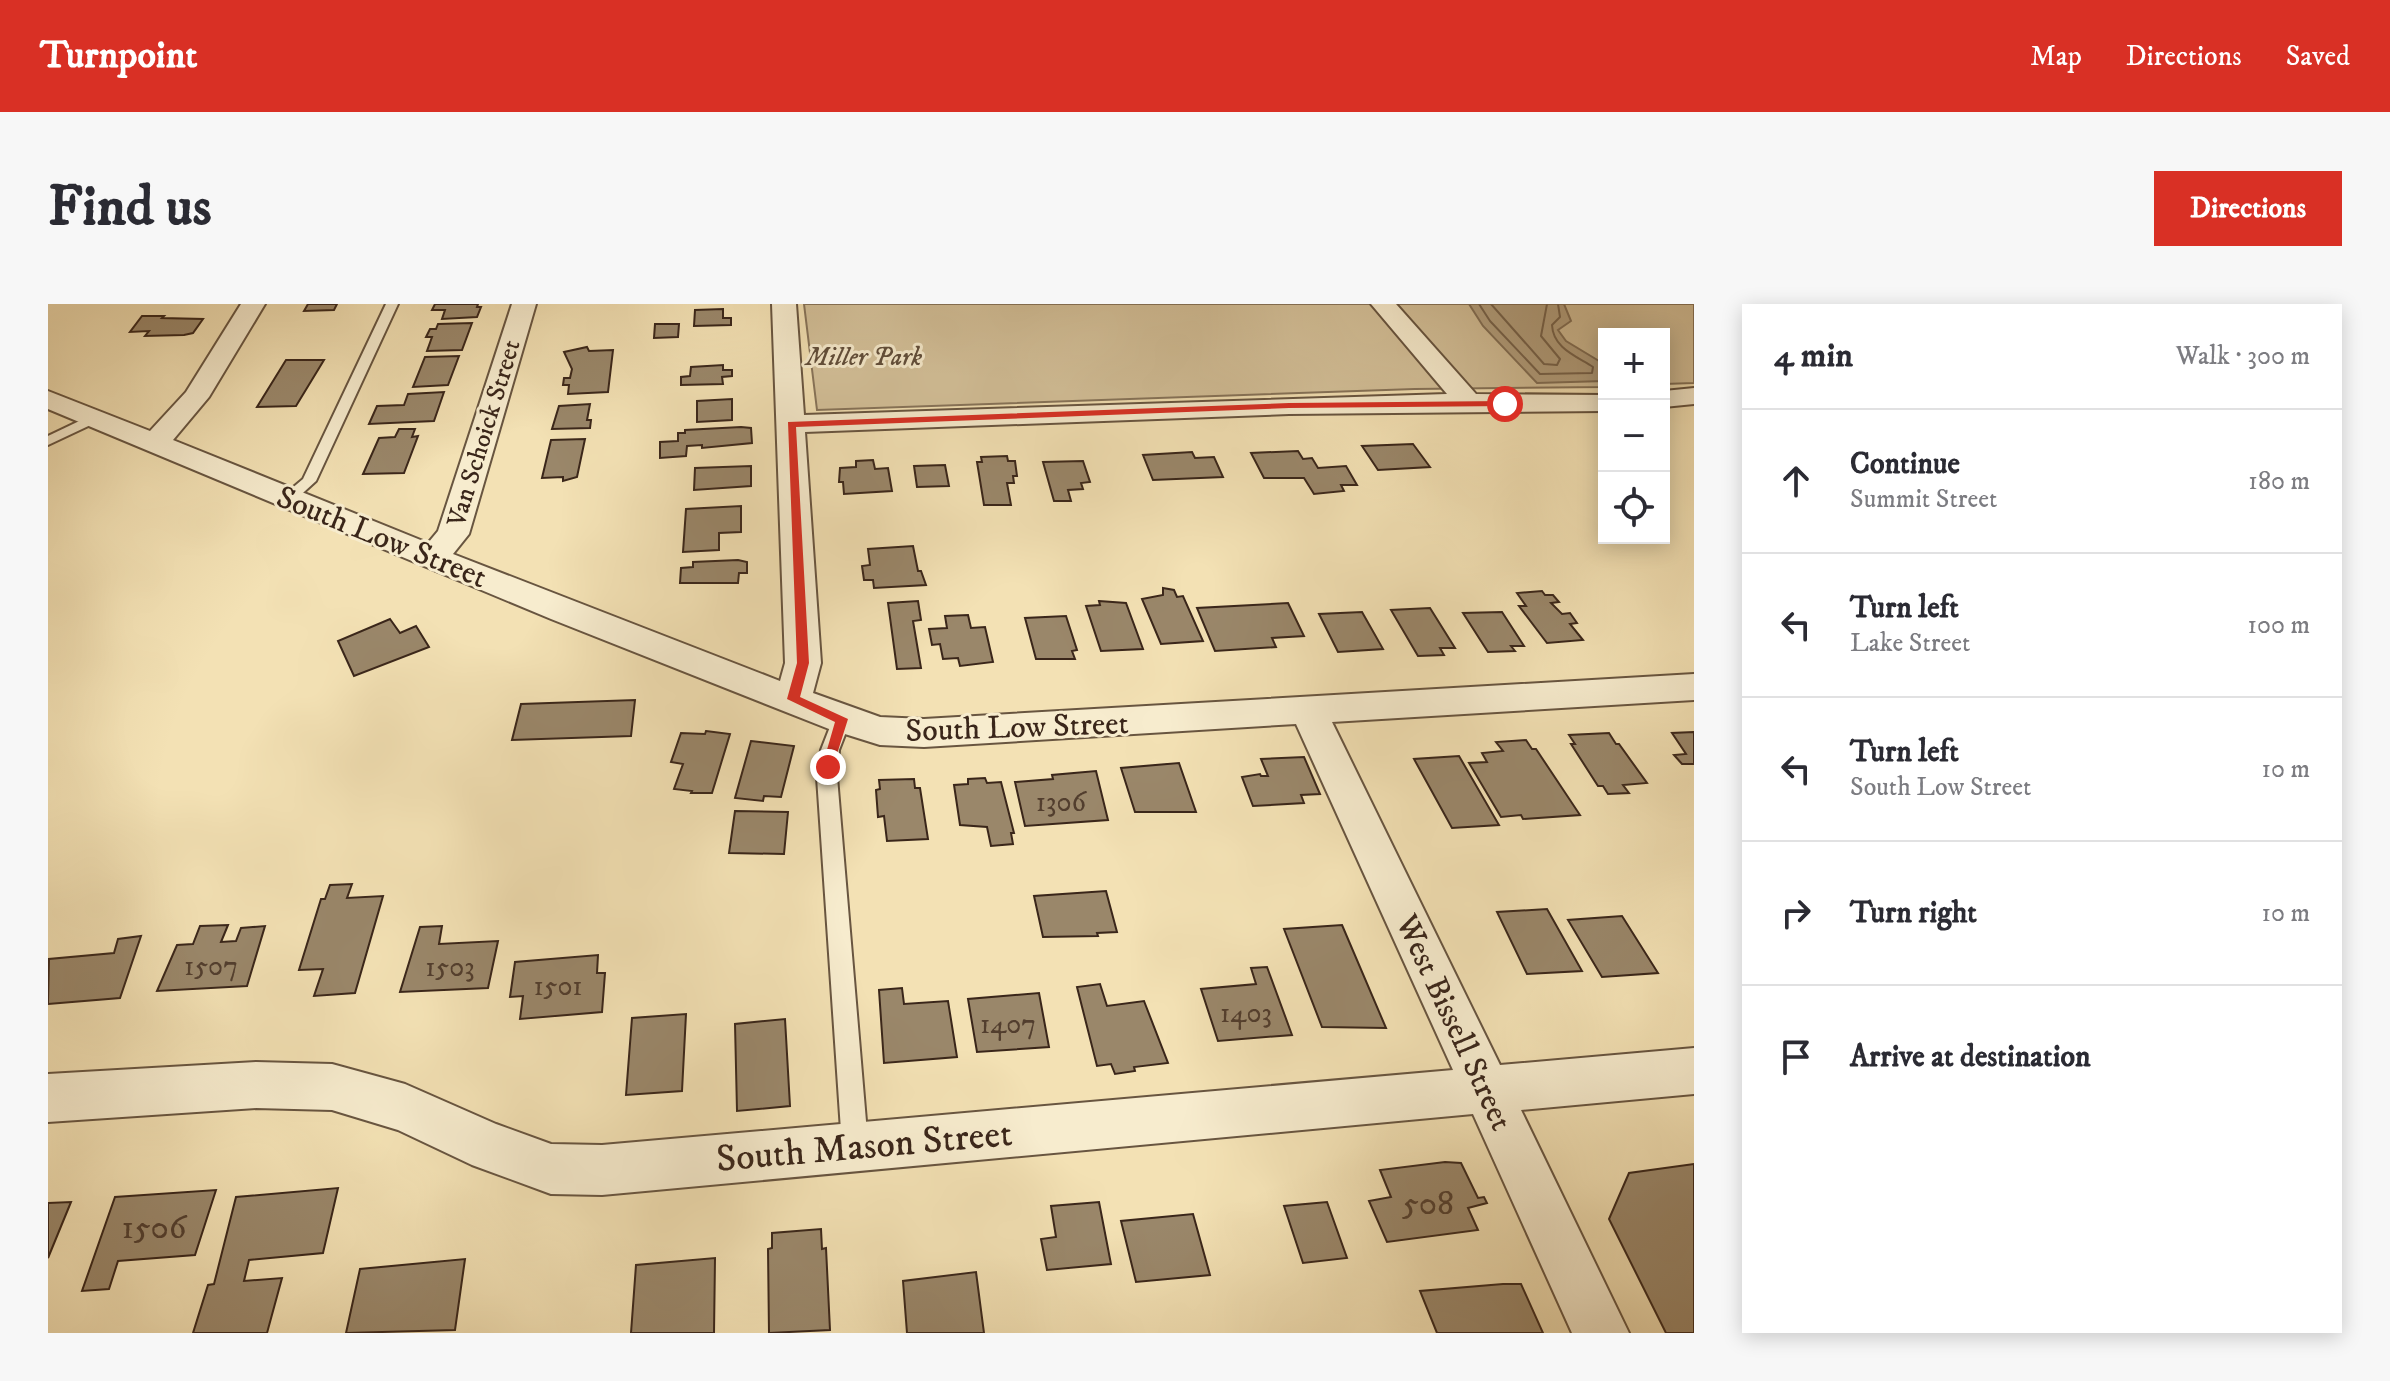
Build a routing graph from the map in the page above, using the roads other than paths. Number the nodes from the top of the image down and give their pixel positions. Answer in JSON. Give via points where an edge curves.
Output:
{"nodes":[{"id":1,"x":253,"y":304,"type":"edge"},
{"id":2,"x":392,"y":304,"type":"edge"},
{"id":3,"x":524,"y":304,"type":"edge"},
{"id":4,"x":784,"y":304,"type":"edge"},
{"id":5,"x":1383,"y":304,"type":"edge"},
{"id":6,"x":1694,"y":396,"type":"edge"},
{"id":7,"x":1670,"y":398,"type":"edge"},
{"id":8,"x":48,"y":399,"type":"edge"},
{"id":9,"x":1468,"y":402,"type":"junction"},
{"id":10,"x":1598,"y":403,"type":"edge"},
{"id":11,"x":94,"y":418,"type":"junction"},
{"id":12,"x":791,"y":424,"type":"junction"},
{"id":13,"x":48,"y":441,"type":"edge"},
{"id":14,"x":154,"y":442,"type":"junction"},
{"id":15,"x":289,"y":498,"type":"junction"},
{"id":16,"x":433,"y":557,"type":"junction"},
{"id":17,"x":1694,"y":687,"type":"edge"},
{"id":18,"x":793,"y":699,"type":"junction"},
{"id":19,"x":1308,"y":711,"type":"junction"},
{"id":20,"x":842,"y":719,"type":"junction"},
{"id":21,"x":1694,"y":1071,"type":"edge"},
{"id":22,"x":1485,"y":1088,"type":"junction"},
{"id":23,"x":48,"y":1098,"type":"edge"},
{"id":24,"x":855,"y":1145,"type":"junction"},
{"id":25,"x":1601,"y":1333,"type":"edge"}],
"edges":[{"from":1,"to":14,"type":"street","via":[[190,404]]},
{"from":2,"to":15,"type":"lane","via":[[309,481]]},
{"from":3,"to":16,"type":"street","name":"Van Schoick Street","via":[[453,534]]},
{"from":4,"to":12,"type":"street"},
{"from":5,"to":9,"type":"street"},
{"from":6,"to":7,"type":"street"},
{"from":8,"to":11,"type":"street","name":"South Low Street"},
{"from":9,"to":10,"type":"street"},
{"from":9,"to":12,"type":"street"},
{"from":11,"to":13,"type":"lane"},
{"from":11,"to":14,"type":"street","name":"South Low Street"},
{"from":12,"to":18,"type":"street","via":[[803,663]]},
{"from":14,"to":15,"type":"street","name":"South Low Street"},
{"from":15,"to":16,"type":"street","name":"South Low Street"},
{"from":16,"to":18,"type":"street","name":"South Low Street"},
{"from":17,"to":19,"type":"street","name":"South Low Street"},
{"from":18,"to":20,"type":"street","name":"South Low Street"},
{"from":19,"to":20,"type":"street","name":"South Low Street","via":[[924,733],[880,731]]},
{"from":19,"to":22,"type":"street","name":"West Bissell Street"},
{"from":20,"to":24,"type":"lane","via":[[827,777]]},
{"from":21,"to":22,"type":"street","name":"South Mason Street"},
{"from":22,"to":24,"type":"street","name":"South Mason Street"},
{"from":22,"to":25,"type":"street","name":"West Bissell Street"},
{"from":23,"to":24,"type":"street","name":"South Mason Street","via":[[256,1085],[332,1087],[405,1108],[551,1169],[602,1170]]}]}
